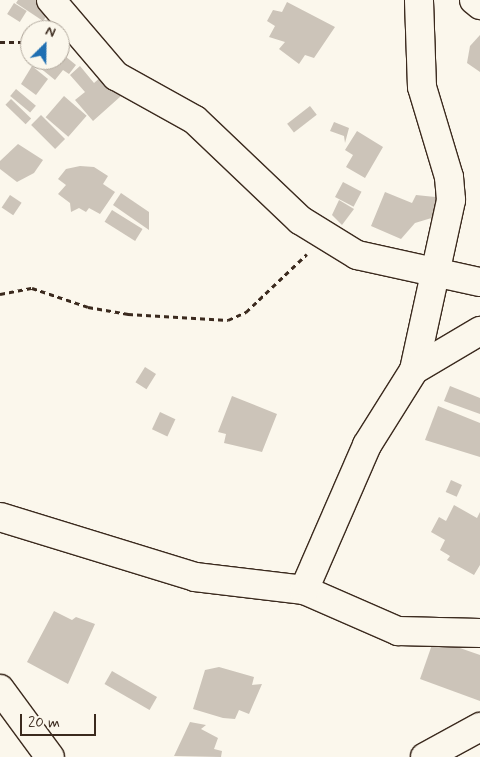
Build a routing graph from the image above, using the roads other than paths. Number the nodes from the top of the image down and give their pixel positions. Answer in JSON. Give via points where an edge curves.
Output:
{"nodes":[{"id":1,"x":52,"y":0,"type":"edge"},
{"id":2,"x":419,"y":0,"type":"edge"},
{"id":3,"x":474,"y":0,"type":"edge"},
{"id":4,"x":480,"y":5,"type":"edge"},
{"id":5,"x":432,"y":274,"type":"junction"},
{"id":6,"x":480,"y":282,"type":"edge"},
{"id":7,"x":480,"y":331,"type":"edge"},
{"id":8,"x":414,"y":370,"type":"junction"},
{"id":9,"x":0,"y":517,"type":"edge"},
{"id":10,"x":304,"y":590,"type":"junction"},
{"id":11,"x":480,"y":633,"type":"edge"},
{"id":12,"x":0,"y":689,"type":"edge"},
{"id":13,"x":480,"y":727,"type":"edge"},
{"id":14,"x":50,"y":757,"type":"edge"},
{"id":15,"x":425,"y":757,"type":"edge"}],
"edges":[{"from":1,"to":5,"type":"street","via":[[116,76],[195,120],[300,220],[357,255]]},
{"from":2,"to":5,"type":"street","via":[[421,79],[449,177],[451,200]]},
{"from":3,"to":4,"type":"street"},
{"from":5,"to":6,"type":"street"},
{"from":5,"to":8,"type":"street","via":[[431,302]]},
{"from":7,"to":8,"type":"street"},
{"from":8,"to":10,"type":"street","via":[[367,445]]},
{"from":9,"to":10,"type":"street","via":[[195,577]]},
{"from":10,"to":11,"type":"street","via":[[398,631]]},
{"from":12,"to":14,"type":"street"},
{"from":13,"to":15,"type":"street"}]}
